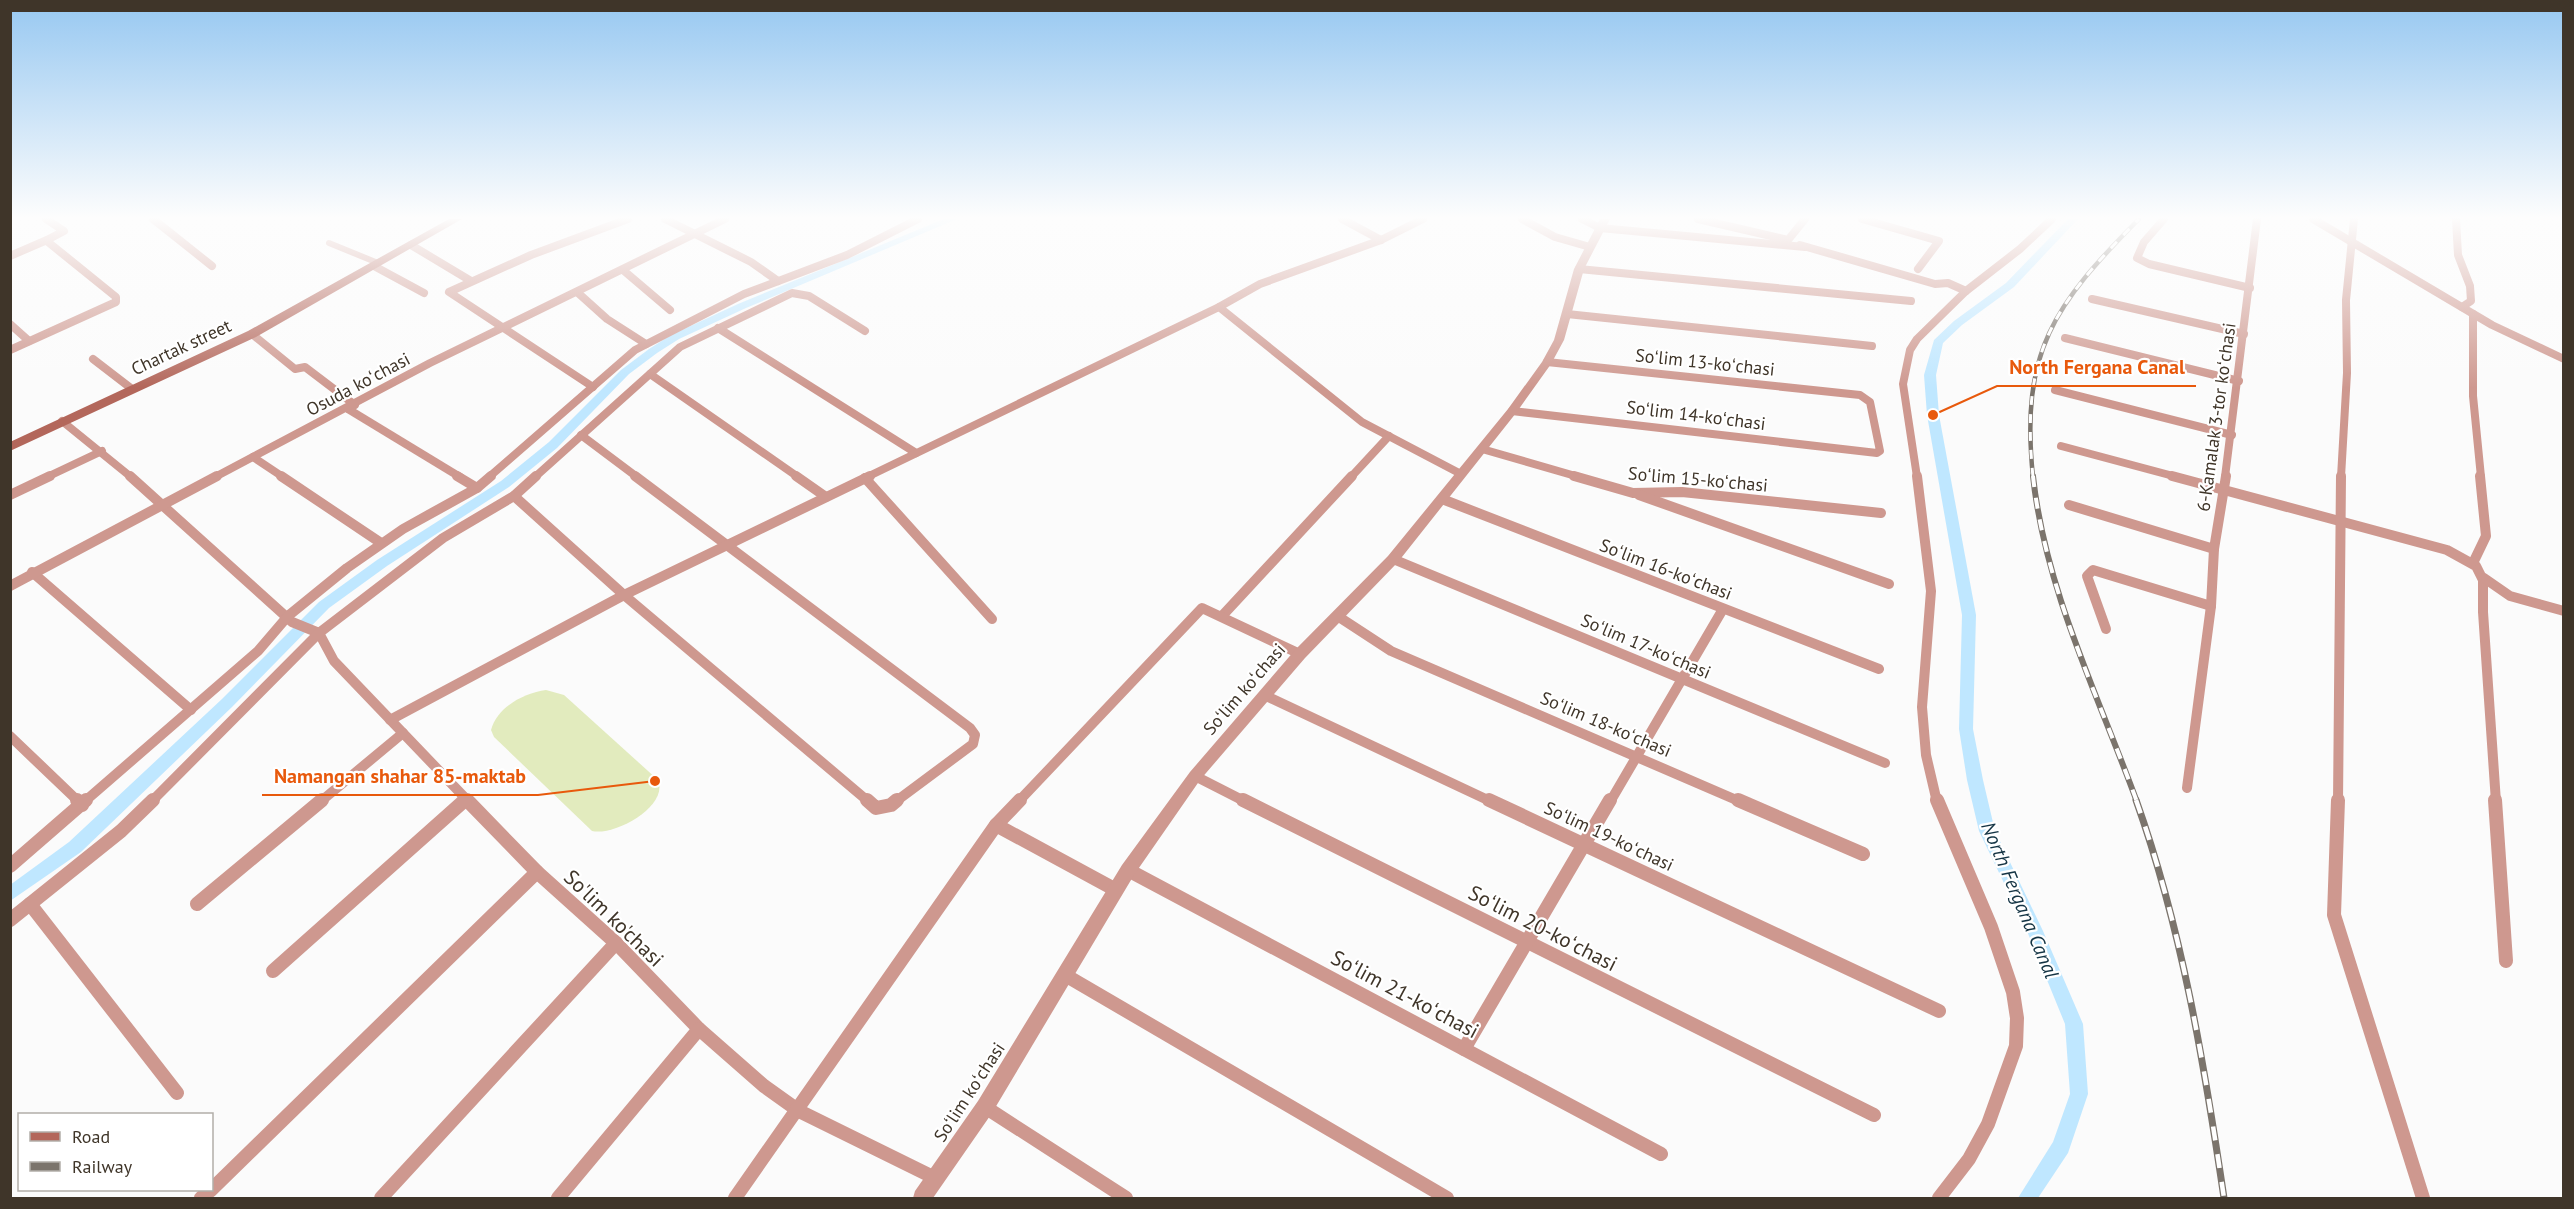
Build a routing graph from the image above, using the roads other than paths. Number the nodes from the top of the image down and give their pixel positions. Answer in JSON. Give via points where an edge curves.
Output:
{"nodes":[{"id":1,"x":90,"y":275,"type":"edge"},
{"id":2,"x":356,"y":275,"type":"edge"},
{"id":3,"x":395,"y":275,"type":"edge"},
{"id":4,"x":462,"y":275,"type":"edge"},
{"id":5,"x":485,"y":275,"type":"edge"},
{"id":6,"x":612,"y":275,"type":"edge"},
{"id":7,"x":629,"y":275,"type":"edge"},
{"id":8,"x":773,"y":275,"type":"edge"},
{"id":9,"x":791,"y":275,"type":"edge"},
{"id":10,"x":1279,"y":275,"type":"edge"},
{"id":11,"x":1578,"y":275,"type":"edge"},
{"id":12,"x":1646,"y":275,"type":"edge"},
{"id":13,"x":1904,"y":275,"type":"edge"},
{"id":14,"x":1986,"y":275,"type":"edge"},
{"id":15,"x":2197,"y":275,"type":"edge"},
{"id":16,"x":2251,"y":275,"type":"edge"},
{"id":17,"x":2348,"y":275,"type":"edge"},
{"id":18,"x":2409,"y":275,"type":"edge"},
{"id":19,"x":2466,"y":275,"type":"edge"},
{"id":20,"x":778,"y":280,"type":"junction"},
{"id":21,"x":471,"y":281,"type":"junction"},
{"id":22,"x":2250,"y":288,"type":"junction"},
{"id":23,"x":1966,"y":291,"type":"junction"},
{"id":24,"x":577,"y":292,"type":"junction"},
{"id":25,"x":424,"y":293,"type":"dead end"},
{"id":26,"x":2092,"y":298,"type":"dead end"},
{"id":27,"x":1911,"y":301,"type":"dead end"},
{"id":28,"x":1219,"y":307,"type":"junction"},
{"id":29,"x":2462,"y":307,"type":"junction"},
{"id":30,"x":670,"y":310,"type":"dead end"},
{"id":31,"x":1567,"y":314,"type":"junction"},
{"id":32,"x":2473,"y":314,"type":"junction"},
{"id":33,"x":10,"y":324,"type":"edge"},
{"id":34,"x":504,"y":328,"type":"junction"},
{"id":35,"x":718,"y":328,"type":"junction"},
{"id":36,"x":865,"y":331,"type":"dead end"},
{"id":37,"x":252,"y":334,"type":"junction"},
{"id":38,"x":2244,"y":334,"type":"junction"},
{"id":39,"x":2065,"y":338,"type":"dead end"},
{"id":40,"x":29,"y":341,"type":"junction"},
{"id":41,"x":646,"y":344,"type":"junction"},
{"id":42,"x":1872,"y":346,"type":"dead end"},
{"id":43,"x":10,"y":350,"type":"edge"},
{"id":44,"x":2564,"y":358,"type":"edge"},
{"id":45,"x":93,"y":359,"type":"dead end"},
{"id":46,"x":1547,"y":362,"type":"junction"},
{"id":47,"x":650,"y":374,"type":"junction"},
{"id":48,"x":2239,"y":381,"type":"junction"},
{"id":49,"x":593,"y":387,"type":"junction"},
{"id":50,"x":132,"y":389,"type":"junction"},
{"id":51,"x":2055,"y":390,"type":"dead end"},
{"id":52,"x":351,"y":407,"type":"junction"},
{"id":53,"x":1512,"y":411,"type":"junction"},
{"id":54,"x":62,"y":421,"type":"junction"},
{"id":55,"x":581,"y":435,"type":"junction"},
{"id":56,"x":2232,"y":435,"type":"junction"},
{"id":57,"x":1389,"y":436,"type":"junction"},
{"id":58,"x":2061,"y":446,"type":"dead end"},
{"id":59,"x":10,"y":447,"type":"edge"},
{"id":60,"x":1482,"y":449,"type":"junction"},
{"id":61,"x":102,"y":451,"type":"junction"},
{"id":62,"x":916,"y":453,"type":"junction"},
{"id":63,"x":1877,"y":453,"type":"joint"},
{"id":64,"x":253,"y":457,"type":"junction"},
{"id":65,"x":1461,"y":474,"type":"junction"},
{"id":66,"x":865,"y":478,"type":"junction"},
{"id":67,"x":477,"y":488,"type":"junction"},
{"id":68,"x":2222,"y":489,"type":"junction"},
{"id":69,"x":1633,"y":493,"type":"junction"},
{"id":70,"x":10,"y":495,"type":"edge"},
{"id":71,"x":514,"y":496,"type":"junction"},
{"id":72,"x":826,"y":497,"type":"junction"},
{"id":73,"x":1442,"y":499,"type":"junction"},
{"id":74,"x":163,"y":504,"type":"junction"},
{"id":75,"x":2069,"y":505,"type":"dead end"},
{"id":76,"x":1881,"y":513,"type":"dead end"},
{"id":77,"x":2342,"y":523,"type":"junction"},
{"id":78,"x":381,"y":543,"type":"junction"},
{"id":79,"x":728,"y":545,"type":"junction"},
{"id":80,"x":2214,"y":549,"type":"junction"},
{"id":81,"x":1393,"y":559,"type":"junction"},
{"id":82,"x":2474,"y":561,"type":"junction"},
{"id":83,"x":32,"y":572,"type":"junction"},
{"id":84,"x":2484,"y":578,"type":"junction"},
{"id":85,"x":1888,"y":584,"type":"dead end"},
{"id":86,"x":10,"y":586,"type":"edge"},
{"id":87,"x":624,"y":595,"type":"junction"},
{"id":88,"x":2211,"y":606,"type":"junction"},
{"id":89,"x":1724,"y":609,"type":"junction"},
{"id":90,"x":2564,"y":611,"type":"edge"},
{"id":91,"x":1222,"y":616,"type":"junction"},
{"id":92,"x":1339,"y":617,"type":"junction"},
{"id":93,"x":290,"y":619,"type":"junction"},
{"id":94,"x":992,"y":620,"type":"dead end"},
{"id":95,"x":2106,"y":629,"type":"dead end"},
{"id":96,"x":316,"y":631,"type":"junction"},
{"id":97,"x":1300,"y":654,"type":"junction"},
{"id":98,"x":1878,"y":669,"type":"dead end"},
{"id":99,"x":1682,"y":679,"type":"junction"},
{"id":100,"x":1264,"y":695,"type":"junction"},
{"id":101,"x":191,"y":710,"type":"junction"},
{"id":102,"x":390,"y":720,"type":"junction"},
{"id":103,"x":403,"y":733,"type":"junction"},
{"id":104,"x":10,"y":736,"type":"edge"},
{"id":105,"x":1636,"y":757,"type":"junction"},
{"id":106,"x":1885,"y":763,"type":"dead end"},
{"id":107,"x":1195,"y":776,"type":"junction"},
{"id":108,"x":2187,"y":788,"type":"dead end"},
{"id":109,"x":466,"y":799,"type":"junction"},
{"id":110,"x":82,"y":805,"type":"junction"},
{"id":111,"x":996,"y":825,"type":"junction"},
{"id":112,"x":1584,"y":845,"type":"junction"},
{"id":113,"x":1863,"y":854,"type":"dead end"},
{"id":114,"x":10,"y":866,"type":"edge"},
{"id":115,"x":1128,"y":870,"type":"junction"},
{"id":116,"x":537,"y":872,"type":"junction"},
{"id":117,"x":1116,"y":890,"type":"junction"},
{"id":118,"x":30,"y":904,"type":"junction"},
{"id":119,"x":196,"y":904,"type":"dead end"},
{"id":120,"x":10,"y":920,"type":"edge"},
{"id":121,"x":1527,"y":942,"type":"junction"},
{"id":122,"x":616,"y":943,"type":"junction"},
{"id":123,"x":2506,"y":962,"type":"dead end"},
{"id":124,"x":273,"y":971,"type":"dead end"},
{"id":125,"x":1065,"y":975,"type":"junction"},
{"id":126,"x":1939,"y":1011,"type":"dead end"},
{"id":127,"x":699,"y":1029,"type":"junction"},
{"id":128,"x":1464,"y":1049,"type":"junction"},
{"id":129,"x":177,"y":1093,"type":"dead end"},
{"id":130,"x":985,"y":1107,"type":"junction"},
{"id":131,"x":799,"y":1111,"type":"junction"},
{"id":132,"x":1874,"y":1115,"type":"dead end"},
{"id":133,"x":1661,"y":1154,"type":"dead end"},
{"id":134,"x":935,"y":1178,"type":"junction"},
{"id":135,"x":213,"y":1187,"type":"edge"},
{"id":136,"x":381,"y":1198,"type":"edge"},
{"id":137,"x":558,"y":1198,"type":"edge"},
{"id":138,"x":735,"y":1198,"type":"edge"},
{"id":139,"x":921,"y":1198,"type":"edge"},
{"id":140,"x":1126,"y":1198,"type":"edge"},
{"id":141,"x":1446,"y":1198,"type":"edge"},
{"id":142,"x":1939,"y":1198,"type":"edge"},
{"id":143,"x":2423,"y":1198,"type":"edge"}],
"edges":[{"from":1,"to":40,"type":"street","via":[[116,297],[116,302]]},
{"from":2,"to":37,"type":"main road","name":"Chartak street"},
{"from":3,"to":25,"type":"street"},
{"from":4,"to":21,"type":"street"},
{"from":5,"to":21,"type":"street"},
{"from":6,"to":24,"type":"street","name":"Osuda koʻchasi"},
{"from":7,"to":30,"type":"street"},
{"from":8,"to":20,"type":"street"},
{"from":9,"to":20,"type":"street"},
{"from":10,"to":28,"type":"street"},
{"from":11,"to":31,"type":"street","name":"Soʻlim koʻchasi"},
{"from":12,"to":27,"type":"street"},
{"from":13,"to":23,"type":"street","via":[[1935,284],[1948,283]]},
{"from":14,"to":23,"type":"street"},
{"from":15,"to":22,"type":"street"},
{"from":16,"to":22,"type":"street","name":"6-Kamalak 3-tor koʻchasi"},
{"from":17,"to":77,"type":"street"},
{"from":18,"to":29,"type":"street"},
{"from":19,"to":29,"type":"street","via":[[2471,301]]},
{"from":20,"to":41,"type":"street"},
{"from":21,"to":34,"type":"street","via":[[449,293]]},
{"from":22,"to":38,"type":"street","name":"6-Kamalak 3-tor koʻchasi"},
{"from":23,"to":142,"type":"street","via":[[1917,339],[1910,350],[1903,384],[1931,591],[1922,706],[1925,745],[1937,802],[1991,927],[2013,992],[2017,1018],[2016,1046],[1988,1124],[1969,1159]]},
{"from":24,"to":34,"type":"street","name":"Osuda koʻchasi"},
{"from":24,"to":41,"type":"street","via":[[607,319]]},
{"from":26,"to":38,"type":"street"},
{"from":28,"to":57,"type":"street","via":[[1362,422]]},
{"from":28,"to":62,"type":"street"},
{"from":29,"to":32,"type":"street"},
{"from":31,"to":42,"type":"street"},
{"from":31,"to":46,"type":"street","name":"Soʻlim koʻchasi"},
{"from":32,"to":44,"type":"street"},
{"from":32,"to":82,"type":"street","via":[[2473,396],[2486,536]]},
{"from":33,"to":40,"type":"street"},
{"from":34,"to":49,"type":"street"},
{"from":34,"to":52,"type":"street","name":"Osuda koʻchasi"},
{"from":35,"to":36,"type":"street","via":[[797,293],[809,296]]},
{"from":35,"to":47,"type":"street","via":[[680,347]]},
{"from":35,"to":62,"type":"street"},
{"from":37,"to":50,"type":"main road","name":"Chartak street"},
{"from":37,"to":52,"type":"street","via":[[295,369],[305,367]]},
{"from":38,"to":48,"type":"street","name":"6-Kamalak 3-tor koʻchasi"},
{"from":39,"to":48,"type":"street"},
{"from":40,"to":43,"type":"street"},
{"from":41,"to":49,"type":"street","via":[[621,360]]},
{"from":45,"to":50,"type":"street"},
{"from":46,"to":53,"type":"street","name":"Soʻlim koʻchasi"},
{"from":46,"to":63,"type":"street","name":"Soʻlim 13-koʻchasi","via":[[1860,395],[1870,402],[1880,451]]},
{"from":47,"to":55,"type":"street"},
{"from":47,"to":72,"type":"street"},
{"from":48,"to":56,"type":"street","name":"6-Kamalak 3-tor koʻchasi"},
{"from":49,"to":67,"type":"street"},
{"from":50,"to":54,"type":"main road","name":"Chartak street"},
{"from":51,"to":56,"type":"street"},
{"from":52,"to":64,"type":"street","name":"Osuda koʻchasi"},
{"from":52,"to":67,"type":"street"},
{"from":53,"to":60,"type":"street","name":"Soʻlim koʻchasi"},
{"from":53,"to":63,"type":"street","name":"Soʻlim 14-koʻchasi"},
{"from":54,"to":59,"type":"main road","name":"Chartak street"},
{"from":54,"to":61,"type":"street"},
{"from":55,"to":71,"type":"street"},
{"from":55,"to":79,"type":"street"},
{"from":56,"to":68,"type":"street","name":"6-Kamalak 3-tor koʻchasi"},
{"from":57,"to":65,"type":"street"},
{"from":57,"to":91,"type":"street"},
{"from":58,"to":68,"type":"street"},
{"from":60,"to":65,"type":"street","name":"Soʻlim koʻchasi"},
{"from":60,"to":69,"type":"street","name":"Soʻlim 15-koʻchasi"},
{"from":61,"to":70,"type":"street"},
{"from":61,"to":74,"type":"street"},
{"from":62,"to":66,"type":"street"},
{"from":64,"to":74,"type":"street","name":"Osuda koʻchasi"},
{"from":64,"to":78,"type":"street"},
{"from":65,"to":73,"type":"street","name":"Soʻlim koʻchasi"},
{"from":66,"to":72,"type":"street"},
{"from":66,"to":94,"type":"street"},
{"from":67,"to":78,"type":"street"},
{"from":68,"to":77,"type":"street"},
{"from":68,"to":80,"type":"street","name":"6-Kamalak 3-tor koʻchasi"},
{"from":69,"to":76,"type":"street","name":"Soʻlim 15-koʻchasi","via":[[1682,492]]},
{"from":69,"to":85,"type":"street"},
{"from":71,"to":87,"type":"street"},
{"from":71,"to":96,"type":"street","via":[[443,538]]},
{"from":72,"to":79,"type":"street"},
{"from":73,"to":81,"type":"street","name":"Soʻlim koʻchasi"},
{"from":73,"to":89,"type":"street","name":"Soʻlim 16-koʻchasi"},
{"from":74,"to":83,"type":"street","name":"Osuda koʻchasi"},
{"from":74,"to":93,"type":"street"},
{"from":75,"to":80,"type":"street"},
{"from":77,"to":82,"type":"street","via":[[2447,550]]},
{"from":77,"to":143,"type":"street","via":[[2334,915]]},
{"from":78,"to":93,"type":"street"},
{"from":79,"to":87,"type":"street"},
{"from":79,"to":87,"type":"street","via":[[970,728],[975,735],[973,744],[891,805],[876,808]]},
{"from":80,"to":88,"type":"street","name":"6-Kamalak 3-tor koʻchasi"},
{"from":81,"to":92,"type":"street","name":"Soʻlim koʻchasi"},
{"from":81,"to":99,"type":"street","name":"Soʻlim 17-koʻchasi"},
{"from":82,"to":84,"type":"street"},
{"from":83,"to":86,"type":"street","name":"Osuda koʻchasi"},
{"from":83,"to":101,"type":"street"},
{"from":84,"to":90,"type":"street","via":[[2510,596]]},
{"from":84,"to":123,"type":"street"},
{"from":87,"to":102,"type":"street"},
{"from":88,"to":95,"type":"street","via":[[2093,570],[2087,576]]},
{"from":88,"to":108,"type":"street","name":"6-Kamalak 3-tor koʻchasi"},
{"from":89,"to":98,"type":"street","name":"Soʻlim 16-koʻchasi"},
{"from":89,"to":99,"type":"street"},
{"from":91,"to":97,"type":"street"},
{"from":91,"to":111,"type":"street","via":[[1201,609]]},
{"from":92,"to":97,"type":"street","name":"Soʻlim koʻchasi"},
{"from":92,"to":105,"type":"street","name":"Soʻlim 18-koʻchasi","via":[[1391,651]]},
{"from":93,"to":96,"type":"street"},
{"from":93,"to":101,"type":"street"},
{"from":96,"to":102,"type":"street","name":"So'lim ko'chasi","via":[[334,661]]},
{"from":96,"to":118,"type":"street","via":[[226,729],[121,831]]},
{"from":97,"to":100,"type":"street","name":"Soʻlim koʻchasi"},
{"from":99,"to":105,"type":"street"},
{"from":99,"to":106,"type":"street","name":"Soʻlim 17-koʻchasi"},
{"from":100,"to":107,"type":"street","name":"Soʻlim koʻchasi"},
{"from":100,"to":112,"type":"street","name":"Soʻlim 19-koʻchasi"},
{"from":101,"to":110,"type":"street"},
{"from":102,"to":103,"type":"street","name":"So'lim ko'chasi"},
{"from":103,"to":109,"type":"street","name":"So'lim ko'chasi"},
{"from":103,"to":119,"type":"street"},
{"from":104,"to":110,"type":"street"},
{"from":105,"to":112,"type":"street"},
{"from":105,"to":113,"type":"street","name":"Soʻlim 18-koʻchasi"},
{"from":107,"to":115,"type":"street","name":"Soʻlim koʻchasi"},
{"from":107,"to":121,"type":"street","name":"Soʻlim 20-koʻchasi"},
{"from":109,"to":116,"type":"street","name":"So'lim ko'chasi"},
{"from":109,"to":124,"type":"street"},
{"from":110,"to":114,"type":"street"},
{"from":111,"to":117,"type":"street"},
{"from":111,"to":131,"type":"street"},
{"from":112,"to":121,"type":"street"},
{"from":112,"to":126,"type":"street","name":"Soʻlim 19-koʻchasi"},
{"from":115,"to":117,"type":"street","name":"Soʻlim koʻchasi"},
{"from":115,"to":128,"type":"street","name":"Soʻlim 21-koʻchasi"},
{"from":116,"to":122,"type":"street","name":"So'lim ko'chasi"},
{"from":116,"to":135,"type":"street"},
{"from":117,"to":125,"type":"street","name":"Soʻlim koʻchasi"},
{"from":118,"to":120,"type":"street"},
{"from":118,"to":129,"type":"street"},
{"from":121,"to":128,"type":"street"},
{"from":121,"to":132,"type":"street","name":"Soʻlim 20-koʻchasi"},
{"from":122,"to":127,"type":"street","name":"So'lim ko'chasi"},
{"from":122,"to":136,"type":"street"},
{"from":125,"to":130,"type":"street","name":"Soʻlim koʻchasi"},
{"from":125,"to":141,"type":"street"},
{"from":127,"to":131,"type":"street","name":"So'lim ko'chasi"},
{"from":127,"to":137,"type":"street"},
{"from":128,"to":133,"type":"street","name":"Soʻlim 21-koʻchasi"},
{"from":130,"to":134,"type":"street","name":"Soʻlim koʻchasi"},
{"from":130,"to":140,"type":"street"},
{"from":131,"to":134,"type":"street","name":"So'lim ko'chasi"},
{"from":131,"to":138,"type":"street"},
{"from":134,"to":139,"type":"street","name":"Soʻlim koʻchasi"}]}
